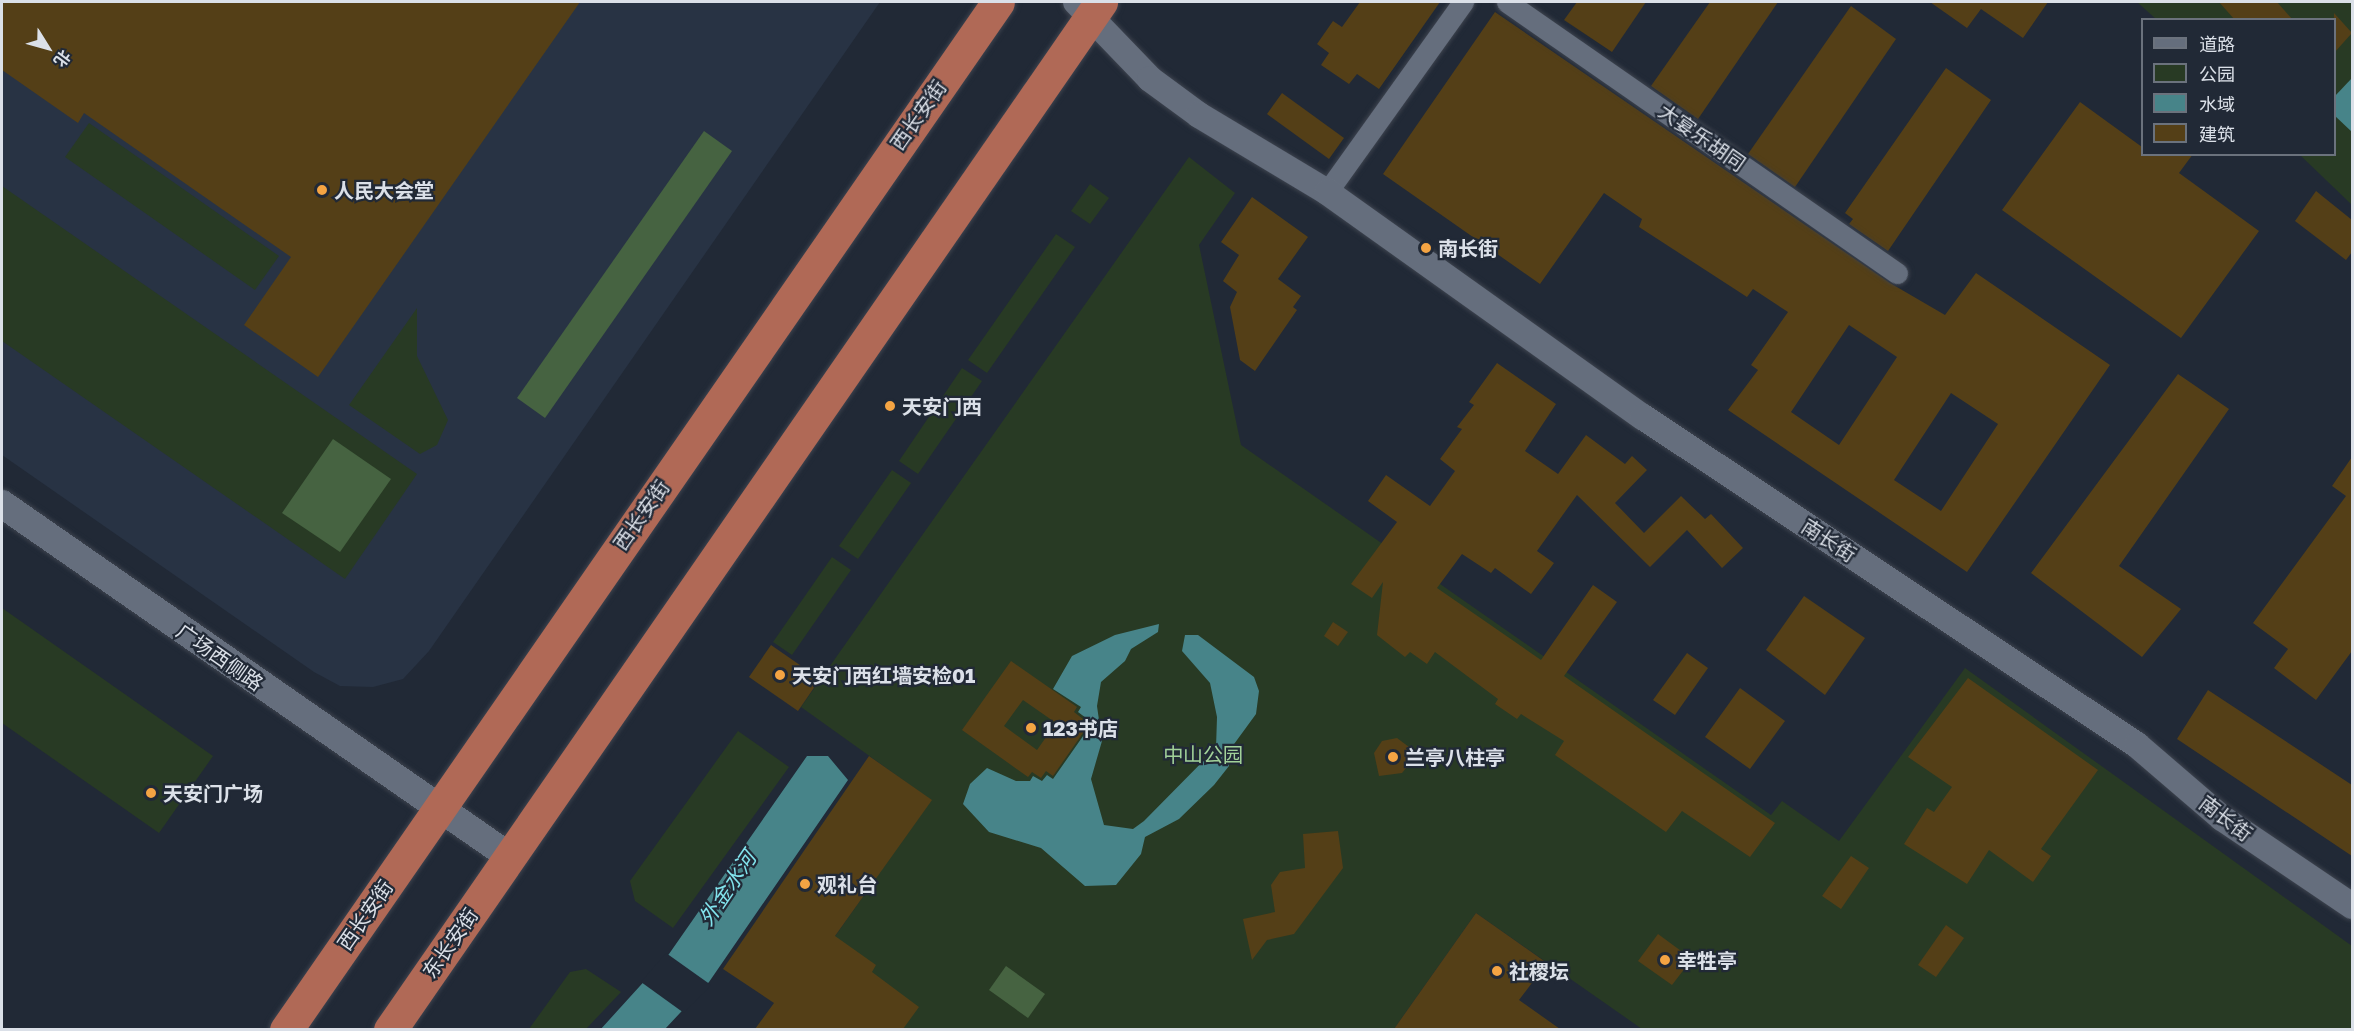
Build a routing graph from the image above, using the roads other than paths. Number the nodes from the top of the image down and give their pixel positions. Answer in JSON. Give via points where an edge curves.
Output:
{"nodes":[{"id":1,"x":998,"y":2,"type":"edge"},
{"id":2,"x":1463,"y":2,"type":"edge"},
{"id":3,"x":1507,"y":2,"type":"edge"},
{"id":4,"x":1089,"y":7,"type":"edge"},
{"id":5,"x":1327,"y":192,"type":"junction"},
{"id":6,"x":1897,"y":273,"type":"dead end"},
{"id":7,"x":2,"y":504,"type":"edge"},
{"id":8,"x":439,"y":809,"type":"junction"},
{"id":9,"x":510,"y":857,"type":"junction"},
{"id":10,"x":2352,"y":906,"type":"edge"},
{"id":11,"x":286,"y":1029,"type":"edge"},
{"id":12,"x":390,"y":1029,"type":"edge"}],
"edges":[{"from":1,"to":8,"type":"highway","name":"西长安街"},
{"from":2,"to":5,"type":"street"},
{"from":3,"to":6,"type":"street","name":"大宴乐胡同"},
{"from":4,"to":5,"type":"street","name":"南长街","via":[[1150,79],[1199,115]]},
{"from":4,"to":9,"type":"highway"},
{"from":5,"to":10,"type":"street","name":"南长街","via":[[1643,417],[2137,745],[2222,818]]},
{"from":7,"to":8,"type":"main road","name":"广场西侧路"},
{"from":8,"to":9,"type":"main road","name":"广场西侧路"},
{"from":8,"to":11,"type":"highway","name":"西长安街"},
{"from":9,"to":12,"type":"highway","name":"东长安街"}]}
